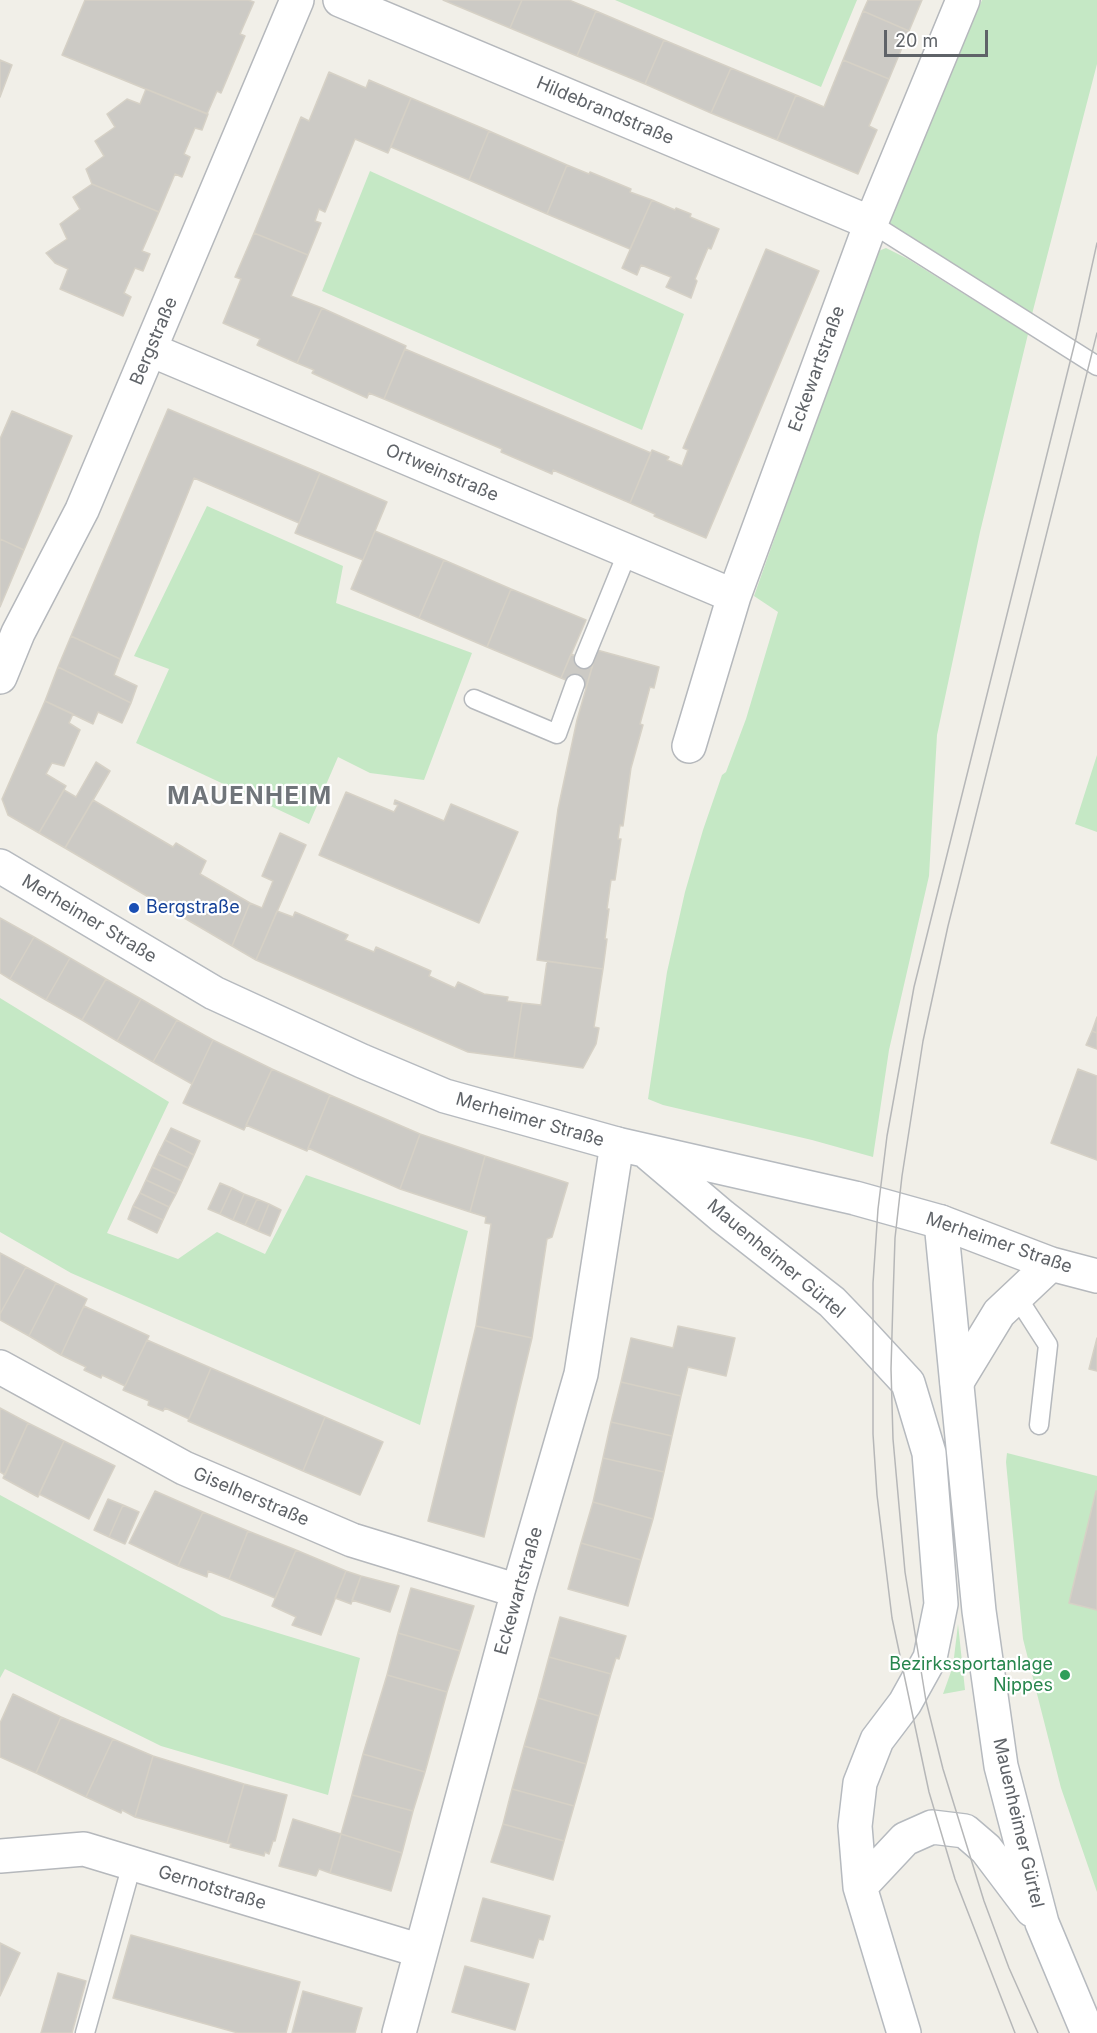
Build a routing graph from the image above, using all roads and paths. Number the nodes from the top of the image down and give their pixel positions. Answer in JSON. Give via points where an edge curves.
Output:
{"nodes":[{"id":1,"x":297,"y":0,"type":"edge"},
{"id":2,"x":340,"y":0,"type":"edge"},
{"id":3,"x":963,"y":0,"type":"edge"},
{"id":4,"x":871,"y":223,"type":"junction"},
{"id":5,"x":150,"y":350,"type":"junction"},
{"id":6,"x":1097,"y":366,"type":"edge"},
{"id":7,"x":628,"y":551,"type":"junction"},
{"id":8,"x":734,"y":596,"type":"junction"},
{"id":9,"x":584,"y":659,"type":"dead end"},
{"id":10,"x":0,"y":677,"type":"edge"},
{"id":11,"x":575,"y":684,"type":"dead end"},
{"id":12,"x":474,"y":699,"type":"dead end"},
{"id":13,"x":689,"y":746,"type":"dead end"},
{"id":14,"x":0,"y":866,"type":"edge"},
{"id":15,"x":631,"y":1148,"type":"junction"},
{"id":16,"x":941,"y":1222,"type":"junction"},
{"id":17,"x":1051,"y":1264,"type":"junction"},
{"id":18,"x":1095,"y":1269,"type":"edge"},
{"id":19,"x":1017,"y":1297,"type":"junction"},
{"id":20,"x":0,"y":1366,"type":"edge"},
{"id":21,"x":957,"y":1382,"type":"junction"},
{"id":22,"x":1039,"y":1425,"type":"dead end"},
{"id":23,"x":518,"y":1592,"type":"junction"},
{"id":24,"x":0,"y":1856,"type":"edge"},
{"id":25,"x":132,"y":1864,"type":"junction"},
{"id":26,"x":860,"y":1887,"type":"junction"},
{"id":27,"x":1042,"y":1923,"type":"junction"},
{"id":28,"x":421,"y":1951,"type":"junction"},
{"id":29,"x":85,"y":2033,"type":"edge"},
{"id":30,"x":399,"y":2033,"type":"edge"},
{"id":31,"x":904,"y":2033,"type":"edge"},
{"id":32,"x":1088,"y":2033,"type":"edge"}],
"edges":[{"from":1,"to":5,"type":"street","name":"Bergstraße"},
{"from":2,"to":4,"type":"street","name":"Hildebrandstraße"},
{"from":3,"to":4,"type":"street","name":"Eckewartstraße"},
{"from":4,"to":6,"type":"lane"},
{"from":4,"to":8,"type":"street","name":"Eckewartstraße"},
{"from":5,"to":7,"type":"street","name":"Ortweinstraße"},
{"from":5,"to":10,"type":"street","name":"Bergstraße","via":[[82,510],[18,633]]},
{"from":7,"to":8,"type":"street","name":"Ortweinstraße"},
{"from":7,"to":9,"type":"lane"},
{"from":8,"to":13,"type":"street","name":"Eckewartstraße"},
{"from":11,"to":12,"type":"lane","via":[[557,734]]},
{"from":14,"to":15,"type":"street","name":"Merheimer Straße","via":[[214,993],[362,1061],[445,1096]]},
{"from":15,"to":16,"type":"street","name":"Merheimer Straße","via":[[855,1198]]},
{"from":15,"to":23,"type":"street","name":"Eckewartstraße","via":[[581,1374]]},
{"from":15,"to":26,"type":"street","name":"Mauenheimer Gürtel","via":[[832,1302],[908,1383],[929,1453],[941,1604],[930,1658],[905,1704],[877,1740],[860,1783],[855,1826]]},
{"from":16,"to":17,"type":"street","name":"Merheimer Straße"},
{"from":16,"to":21,"type":"street","name":"Mauenheimer Gürtel"},
{"from":17,"to":18,"type":"street","name":"Merheimer Straße"},
{"from":17,"to":19,"type":"street"},
{"from":19,"to":21,"type":"street","via":[[999,1313]]},
{"from":19,"to":22,"type":"lane","via":[[1048,1344]]},
{"from":20,"to":23,"type":"street","name":"Giselherstraße","via":[[184,1468],[352,1540]]},
{"from":21,"to":27,"type":"street","name":"Mauenheimer Gürtel","via":[[979,1611],[1001,1766]]},
{"from":23,"to":28,"type":"street","name":"Eckewartstraße"},
{"from":24,"to":25,"type":"street","name":"Gernotstraße","via":[[84,1850]]},
{"from":25,"to":28,"type":"street","name":"Gernotstraße"},
{"from":25,"to":29,"type":"lane"},
{"from":26,"to":27,"type":"street","name":"Mauenheimer Gürtel","via":[[905,1839],[932,1827],[965,1831],[986,1849]]},
{"from":26,"to":31,"type":"street","name":"Mauenheimer Gürtel"},
{"from":27,"to":32,"type":"street","name":"Mauenheimer Gürtel"},
{"from":28,"to":30,"type":"street","name":"Eckewartstraße"}]}
